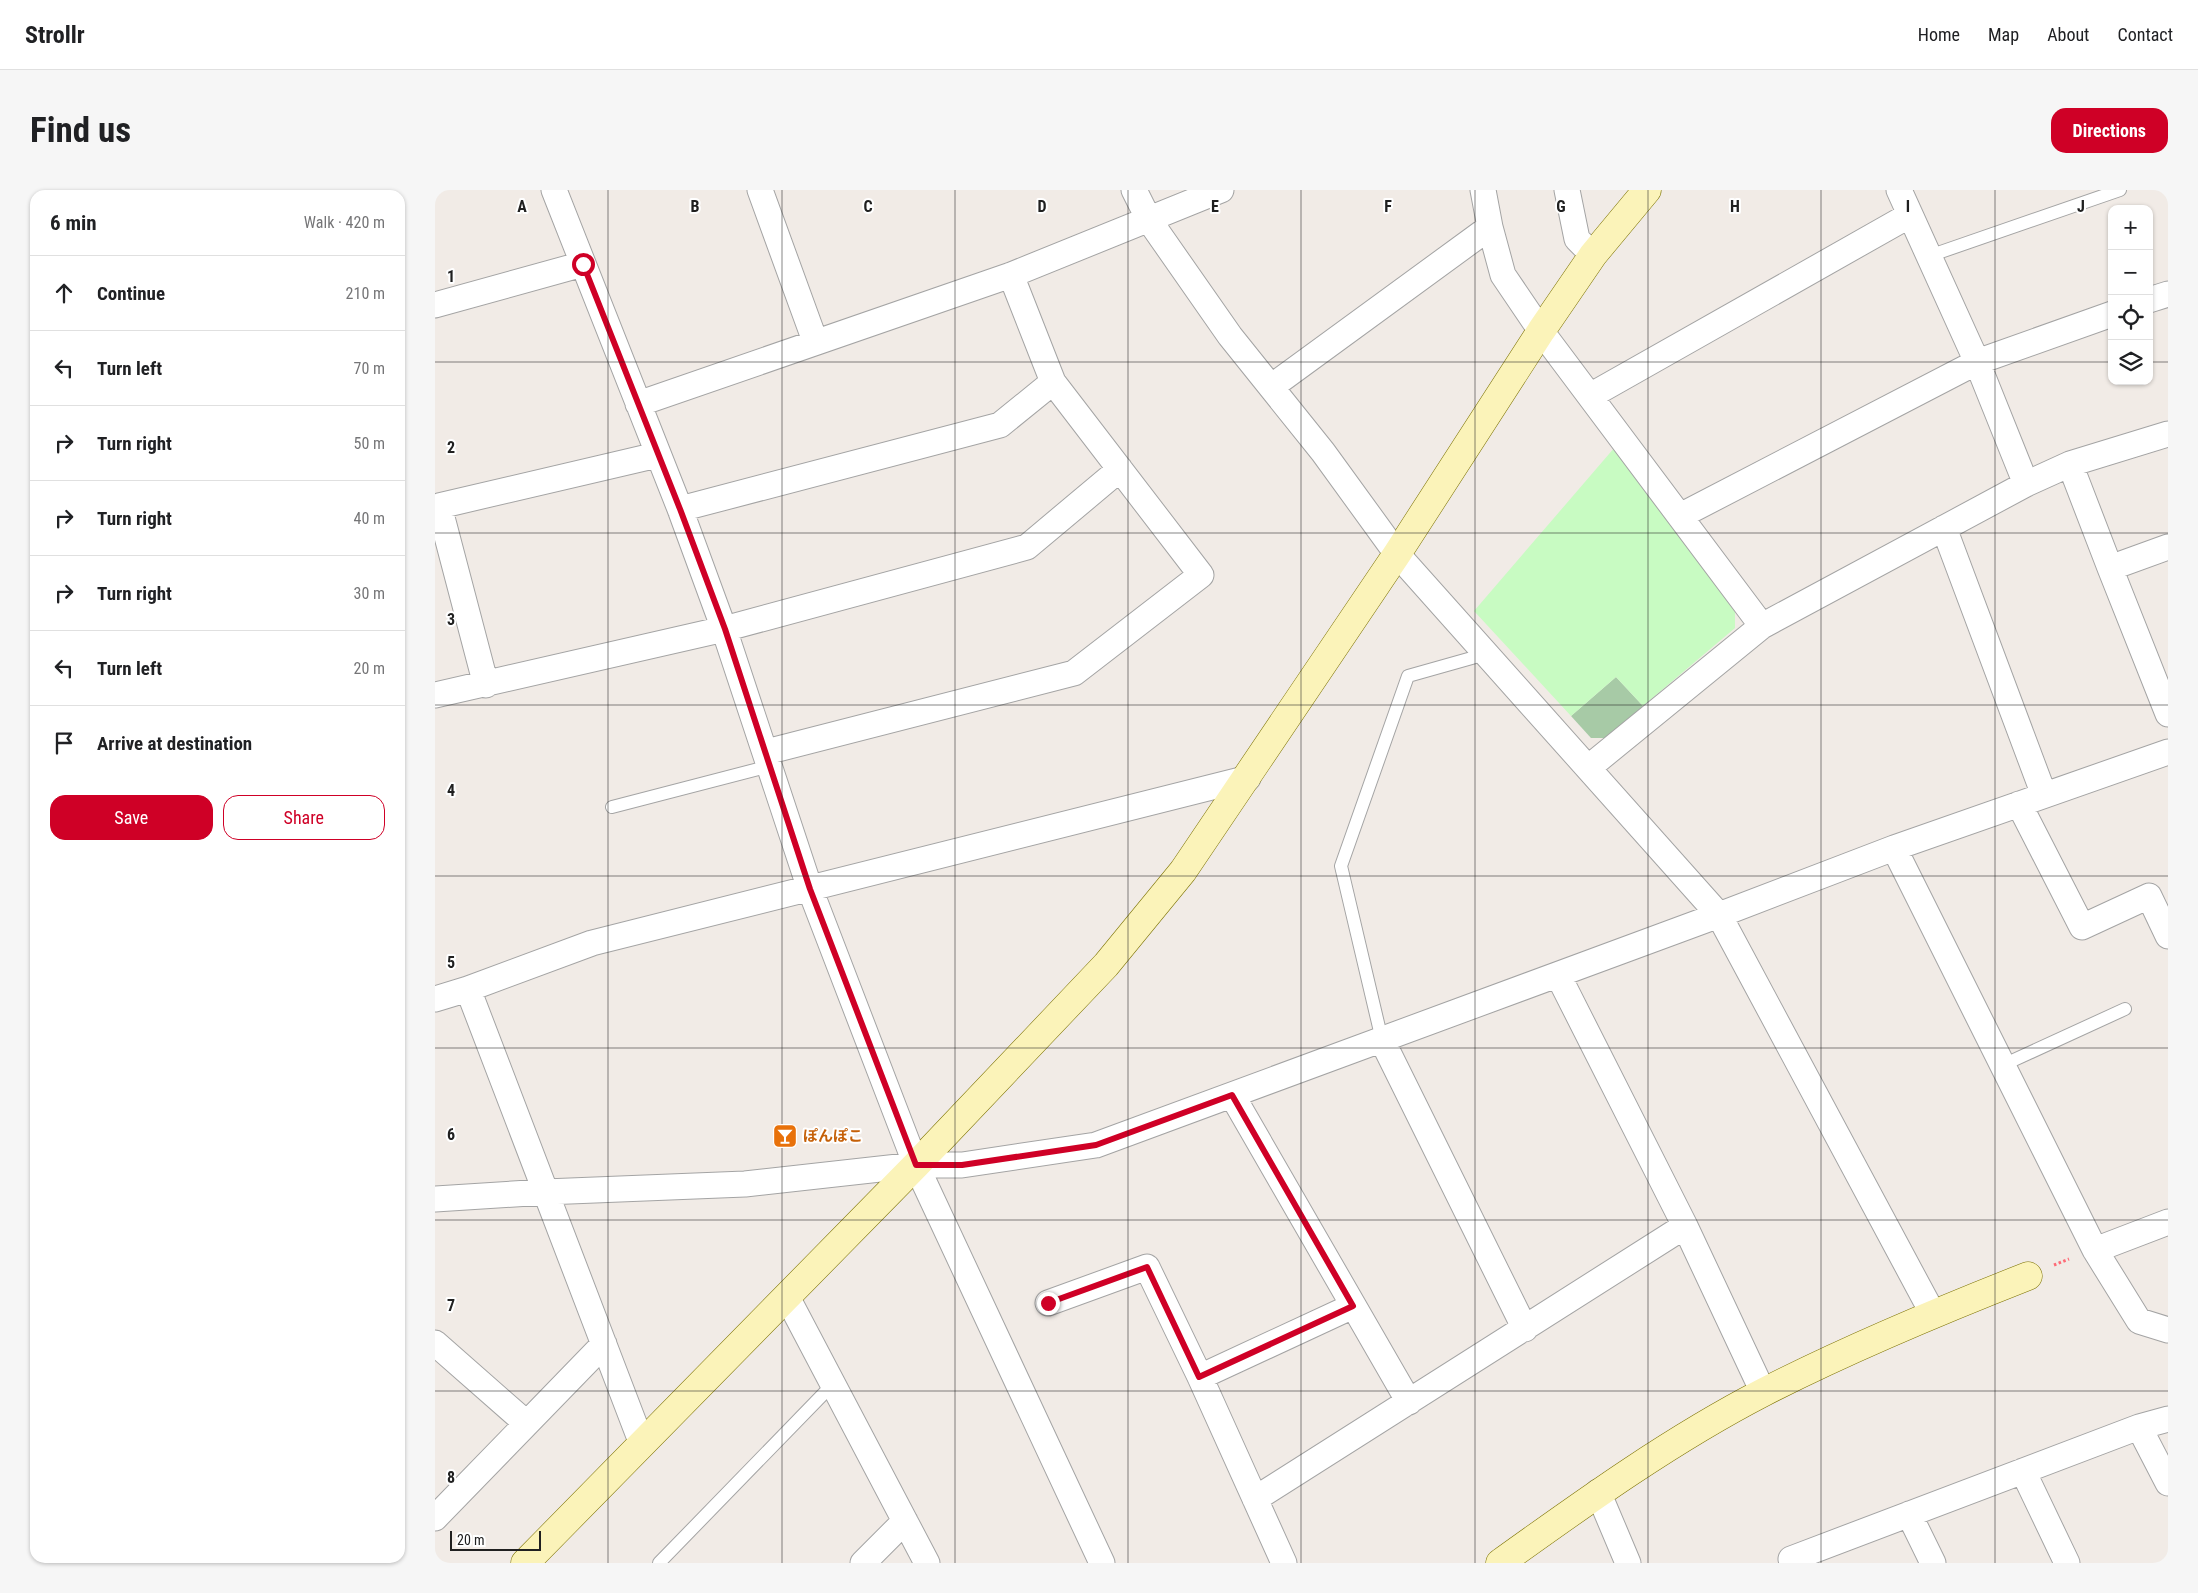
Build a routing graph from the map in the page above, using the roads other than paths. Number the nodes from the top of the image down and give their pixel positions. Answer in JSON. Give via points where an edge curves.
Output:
{"nodes":[{"id":1,"x":554,"y":190,"type":"edge"},
{"id":2,"x":760,"y":190,"type":"edge"},
{"id":3,"x":1134,"y":190,"type":"edge"},
{"id":4,"x":1221,"y":190,"type":"edge"},
{"id":5,"x":1483,"y":190,"type":"edge"},
{"id":6,"x":1567,"y":190,"type":"edge"},
{"id":7,"x":1647,"y":190,"type":"edge"},
{"id":8,"x":1899,"y":190,"type":"edge"},
{"id":9,"x":2120,"y":190,"type":"edge"},
{"id":10,"x":1910,"y":215,"type":"junction"},
{"id":11,"x":1149,"y":220,"type":"junction"},
{"id":12,"x":1489,"y":227,"type":"junction"},
{"id":13,"x":1593,"y":255,"type":"junction"},
{"id":14,"x":1929,"y":256,"type":"junction"},
{"id":15,"x":583,"y":264,"type":"junction"},
{"id":16,"x":1011,"y":275,"type":"junction"},
{"id":17,"x":2168,"y":294,"type":"edge"},
{"id":18,"x":2153,"y":299,"type":"edge"},
{"id":19,"x":435,"y":305,"type":"edge"},
{"id":20,"x":2108,"y":315,"type":"edge"},
{"id":21,"x":1541,"y":331,"type":"junction"},
{"id":22,"x":815,"y":341,"type":"junction"},
{"id":23,"x":1977,"y":362,"type":"junction"},
{"id":24,"x":1053,"y":382,"type":"junction"},
{"id":25,"x":1271,"y":387,"type":"junction"},
{"id":26,"x":1590,"y":396,"type":"junction"},
{"id":27,"x":638,"y":404,"type":"junction"},
{"id":28,"x":2168,"y":434,"type":"edge"},
{"id":29,"x":657,"y":455,"type":"junction"},
{"id":30,"x":2071,"y":464,"type":"junction"},
{"id":31,"x":1120,"y":469,"type":"junction"},
{"id":32,"x":2026,"y":484,"type":"junction"},
{"id":33,"x":680,"y":509,"type":"junction"},
{"id":34,"x":1679,"y":516,"type":"junction"},
{"id":35,"x":1944,"y":528,"type":"junction"},
{"id":36,"x":2168,"y":548,"type":"edge"},
{"id":37,"x":1397,"y":554,"type":"junction"},
{"id":38,"x":2109,"y":568,"type":"junction"},
{"id":39,"x":1762,"y":626,"type":"junction"},
{"id":40,"x":725,"y":629,"type":"junction"},
{"id":41,"x":1486,"y":654,"type":"junction"},
{"id":42,"x":486,"y":685,"type":"junction"},
{"id":43,"x":435,"y":695,"type":"edge"},
{"id":44,"x":2168,"y":714,"type":"edge"},
{"id":45,"x":2168,"y":752,"type":"edge"},
{"id":46,"x":768,"y":759,"type":"junction"},
{"id":47,"x":1588,"y":768,"type":"junction"},
{"id":48,"x":1248,"y":778,"type":"junction"},
{"id":49,"x":2044,"y":795,"type":"junction"},
{"id":50,"x":2019,"y":804,"type":"junction"},
{"id":51,"x":612,"y":807,"type":"dead end"},
{"id":52,"x":1894,"y":848,"type":"junction"},
{"id":53,"x":810,"y":889,"type":"junction"},
{"id":54,"x":1719,"y":915,"type":"junction"},
{"id":55,"x":2168,"y":936,"type":"edge"},
{"id":56,"x":1559,"y":974,"type":"junction"},
{"id":57,"x":468,"y":989,"type":"junction"},
{"id":58,"x":435,"y":999,"type":"edge"},
{"id":59,"x":2125,"y":1010,"type":"dead end"},
{"id":60,"x":1382,"y":1040,"type":"junction"},
{"id":61,"x":2003,"y":1065,"type":"junction"},
{"id":62,"x":1232,"y":1095,"type":"junction"},
{"id":63,"x":916,"y":1165,"type":"junction"},
{"id":64,"x":545,"y":1192,"type":"junction"},
{"id":65,"x":435,"y":1198,"type":"edge"},
{"id":66,"x":2168,"y":1222,"type":"edge"},
{"id":67,"x":1685,"y":1226,"type":"junction"},
{"id":68,"x":2095,"y":1250,"type":"junction"},
{"id":69,"x":2028,"y":1276,"type":"road end"},
{"id":70,"x":787,"y":1297,"type":"junction"},
{"id":71,"x":1048,"y":1303,"type":"dead end"},
{"id":72,"x":1353,"y":1306,"type":"junction"},
{"id":73,"x":1933,"y":1314,"type":"junction"},
{"id":74,"x":1525,"y":1329,"type":"junction"},
{"id":75,"x":2168,"y":1330,"type":"edge"},
{"id":76,"x":435,"y":1343,"type":"edge"},
{"id":77,"x":604,"y":1344,"type":"junction"},
{"id":78,"x":1199,"y":1377,"type":"junction"},
{"id":79,"x":833,"y":1384,"type":"junction"},
{"id":80,"x":1763,"y":1392,"type":"junction"},
{"id":81,"x":1409,"y":1402,"type":"junction"},
{"id":82,"x":2168,"y":1419,"type":"edge"},
{"id":83,"x":526,"y":1423,"type":"junction"},
{"id":84,"x":2139,"y":1427,"type":"junction"},
{"id":85,"x":642,"y":1444,"type":"junction"},
{"id":86,"x":2023,"y":1471,"type":"junction"},
{"id":87,"x":2168,"y":1483,"type":"edge"},
{"id":88,"x":1598,"y":1492,"type":"junction"},
{"id":89,"x":1255,"y":1498,"type":"junction"},
{"id":90,"x":1909,"y":1514,"type":"junction"},
{"id":91,"x":435,"y":1518,"type":"edge"},
{"id":92,"x":905,"y":1521,"type":"junction"},
{"id":93,"x":525,"y":1563,"type":"edge"},
{"id":94,"x":659,"y":1563,"type":"edge"},
{"id":95,"x":863,"y":1563,"type":"edge"},
{"id":96,"x":927,"y":1563,"type":"edge"},
{"id":97,"x":1102,"y":1563,"type":"edge"},
{"id":98,"x":1284,"y":1563,"type":"edge"},
{"id":99,"x":1500,"y":1563,"type":"edge"},
{"id":100,"x":1628,"y":1563,"type":"edge"},
{"id":101,"x":1793,"y":1563,"type":"edge"},
{"id":102,"x":1933,"y":1563,"type":"edge"},
{"id":103,"x":2067,"y":1563,"type":"edge"}],
"edges":[{"from":1,"to":15,"type":"street"},
{"from":2,"to":22,"type":"street"},
{"from":3,"to":11,"type":"street"},
{"from":4,"to":11,"type":"street"},
{"from":5,"to":12,"type":"street"},
{"from":6,"to":13,"type":"street","via":[[1577,239]]},
{"from":7,"to":13,"type":"street"},
{"from":8,"to":10,"type":"street"},
{"from":9,"to":14,"type":"lane"},
{"from":10,"to":14,"type":"street"},
{"from":10,"to":26,"type":"street"},
{"from":11,"to":16,"type":"street"},
{"from":11,"to":25,"type":"street"},
{"from":12,"to":21,"type":"street","via":[[1503,275]]},
{"from":12,"to":25,"type":"street"},
{"from":13,"to":21,"type":"street"},
{"from":14,"to":23,"type":"street"},
{"from":15,"to":19,"type":"street"},
{"from":15,"to":27,"type":"street"},
{"from":16,"to":22,"type":"street"},
{"from":16,"to":24,"type":"street"},
{"from":17,"to":18,"type":"street"},
{"from":20,"to":23,"type":"street"},
{"from":21,"to":26,"type":"street"},
{"from":21,"to":37,"type":"street"},
{"from":22,"to":27,"type":"street"},
{"from":23,"to":32,"type":"street"},
{"from":23,"to":34,"type":"street"},
{"from":24,"to":31,"type":"street"},
{"from":24,"to":33,"type":"street","via":[[1000,425]]},
{"from":25,"to":37,"type":"street"},
{"from":26,"to":34,"type":"street"},
{"from":27,"to":29,"type":"street"},
{"from":28,"to":30,"type":"street"},
{"from":29,"to":33,"type":"street"},
{"from":29,"to":42,"type":"street","via":[[439,506]]},
{"from":30,"to":32,"type":"street"},
{"from":30,"to":38,"type":"street"},
{"from":31,"to":40,"type":"street","via":[[1027,547]]},
{"from":31,"to":46,"type":"street","via":[[1201,576],[1074,673]]},
{"from":32,"to":35,"type":"street"},
{"from":33,"to":40,"type":"street"},
{"from":34,"to":39,"type":"street"},
{"from":35,"to":39,"type":"street"},
{"from":35,"to":49,"type":"street"},
{"from":36,"to":38,"type":"street"},
{"from":37,"to":41,"type":"street"},
{"from":37,"to":48,"type":"street"},
{"from":38,"to":44,"type":"street"},
{"from":39,"to":47,"type":"street"},
{"from":40,"to":42,"type":"street"},
{"from":40,"to":46,"type":"street"},
{"from":41,"to":47,"type":"street"},
{"from":41,"to":60,"type":"lane","via":[[1408,676],[1341,866]]},
{"from":42,"to":43,"type":"street"},
{"from":45,"to":49,"type":"street"},
{"from":46,"to":51,"type":"lane"},
{"from":46,"to":53,"type":"street"},
{"from":47,"to":54,"type":"street"},
{"from":48,"to":53,"type":"street"},
{"from":48,"to":63,"type":"street","via":[[1183,871],[1106,965]]},
{"from":49,"to":50,"type":"street"},
{"from":50,"to":52,"type":"street"},
{"from":50,"to":55,"type":"street","via":[[2081,927],[2149,896]]},
{"from":52,"to":54,"type":"street"},
{"from":52,"to":61,"type":"street"},
{"from":53,"to":57,"type":"street","via":[[592,943]]},
{"from":53,"to":63,"type":"street"},
{"from":54,"to":56,"type":"street"},
{"from":54,"to":73,"type":"street"},
{"from":56,"to":60,"type":"street"},
{"from":56,"to":67,"type":"street"},
{"from":57,"to":58,"type":"street"},
{"from":57,"to":64,"type":"street"},
{"from":59,"to":61,"type":"lane"},
{"from":60,"to":62,"type":"street"},
{"from":60,"to":74,"type":"street"},
{"from":61,"to":68,"type":"street"},
{"from":62,"to":63,"type":"street","via":[[1096,1145],[962,1165]]},
{"from":62,"to":72,"type":"street"},
{"from":63,"to":64,"type":"street","via":[[745,1184]]},
{"from":63,"to":70,"type":"street"},
{"from":63,"to":97,"type":"street"},
{"from":64,"to":65,"type":"street"},
{"from":64,"to":77,"type":"street"},
{"from":66,"to":68,"type":"street"},
{"from":67,"to":74,"type":"street"},
{"from":67,"to":80,"type":"street"},
{"from":68,"to":75,"type":"street","via":[[2139,1321]]},
{"from":69,"to":73,"type":"street"},
{"from":70,"to":79,"type":"street"},
{"from":70,"to":85,"type":"street"},
{"from":71,"to":78,"type":"street","via":[[1147,1267]]},
{"from":72,"to":78,"type":"street"},
{"from":72,"to":81,"type":"street"},
{"from":73,"to":80,"type":"street"},
{"from":74,"to":81,"type":"street"},
{"from":76,"to":83,"type":"street"},
{"from":77,"to":83,"type":"street"},
{"from":77,"to":85,"type":"street"},
{"from":78,"to":89,"type":"street"},
{"from":79,"to":92,"type":"street"},
{"from":79,"to":94,"type":"lane"},
{"from":80,"to":88,"type":"street"},
{"from":81,"to":89,"type":"street"},
{"from":82,"to":84,"type":"street"},
{"from":83,"to":91,"type":"street"},
{"from":84,"to":86,"type":"street"},
{"from":84,"to":87,"type":"street"},
{"from":85,"to":93,"type":"street"},
{"from":86,"to":90,"type":"street"},
{"from":86,"to":103,"type":"street"},
{"from":88,"to":99,"type":"street"},
{"from":88,"to":100,"type":"street"},
{"from":89,"to":98,"type":"street"},
{"from":90,"to":101,"type":"street","via":[[1791,1559]]},
{"from":90,"to":102,"type":"street"},
{"from":92,"to":95,"type":"street"},
{"from":92,"to":96,"type":"street"}]}
